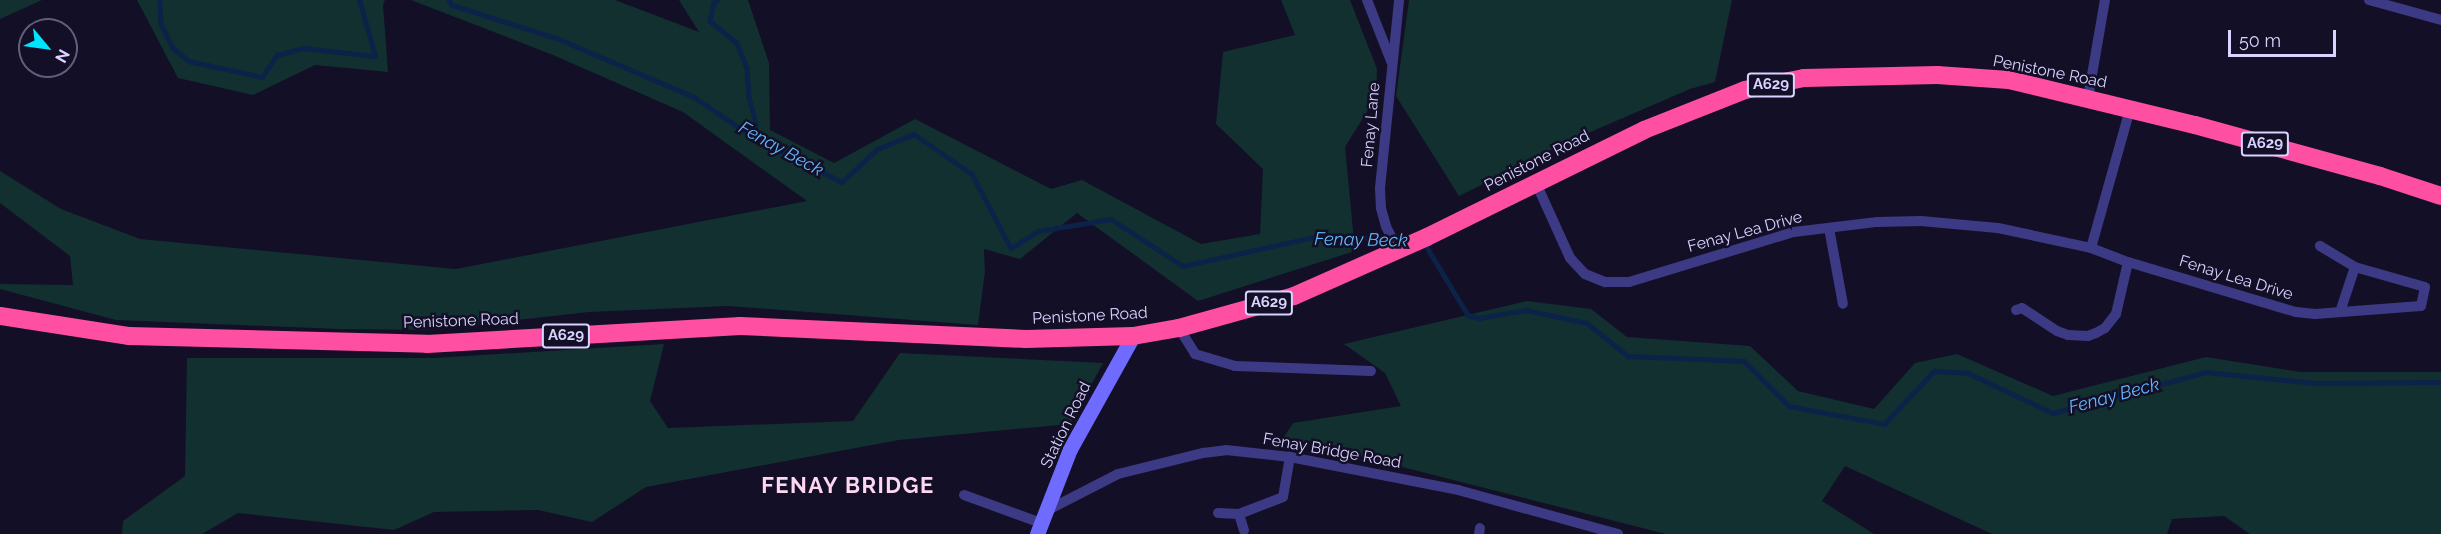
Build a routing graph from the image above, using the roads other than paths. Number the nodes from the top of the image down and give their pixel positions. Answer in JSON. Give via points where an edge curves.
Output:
{"nodes":[{"id":1,"x":1367,"y":0,"type":"edge"},
{"id":2,"x":1399,"y":0,"type":"edge"},
{"id":3,"x":2105,"y":0,"type":"edge"},
{"id":4,"x":2369,"y":0,"type":"edge"},
{"id":5,"x":2441,"y":20,"type":"edge"},
{"id":6,"x":1392,"y":63,"type":"junction"},
{"id":7,"x":2088,"y":98,"type":"junction"},
{"id":8,"x":2130,"y":109,"type":"junction"},
{"id":9,"x":1536,"y":183,"type":"junction"},
{"id":10,"x":2441,"y":196,"type":"edge"},
{"id":11,"x":1829,"y":228,"type":"junction"},
{"id":12,"x":2320,"y":246,"type":"dead end"},
{"id":13,"x":2091,"y":248,"type":"junction"},
{"id":14,"x":1398,"y":250,"type":"junction"},
{"id":15,"x":2128,"y":262,"type":"junction"},
{"id":16,"x":2355,"y":267,"type":"junction"},
{"id":17,"x":1843,"y":304,"type":"dead end"},
{"id":18,"x":2016,"y":310,"type":"dead end"},
{"id":19,"x":2340,"y":312,"type":"junction"},
{"id":20,"x":0,"y":316,"type":"edge"},
{"id":21,"x":2047,"y":325,"type":"junction"},
{"id":22,"x":1179,"y":328,"type":"junction"},
{"id":23,"x":2041,"y":335,"type":"dead end"},
{"id":24,"x":1133,"y":336,"type":"junction"},
{"id":25,"x":1371,"y":371,"type":"dead end"},
{"id":26,"x":1290,"y":457,"type":"junction"},
{"id":27,"x":964,"y":495,"type":"dead end"},
{"id":28,"x":1218,"y":513,"type":"dead end"},
{"id":29,"x":1239,"y":514,"type":"junction"},
{"id":30,"x":1041,"y":522,"type":"edge"},
{"id":31,"x":1244,"y":530,"type":"dead end"},
{"id":32,"x":1618,"y":534,"type":"edge"}],
"edges":[{"from":1,"to":6,"type":"street"},
{"from":2,"to":6,"type":"street","name":"Fenay Lane"},
{"from":3,"to":7,"type":"street"},
{"from":4,"to":5,"type":"street"},
{"from":6,"to":14,"type":"street","name":"Fenay Lane","via":[[1380,188],[1386,226]]},
{"from":7,"to":8,"type":"highway","name":"Penistone Road","number":"A629"},
{"from":7,"to":9,"type":"highway","name":"Penistone Road","number":"A629","via":[[2009,80],[1947,76],[1804,78],[1745,90],[1705,104]]},
{"from":8,"to":10,"type":"highway","name":"Penistone Road","number":"A629"},
{"from":8,"to":13,"type":"street"},
{"from":9,"to":11,"type":"street","name":"Fenay Lea Drive","via":[[1570,258],[1585,274],[1605,282],[1629,282],[1767,239]]},
{"from":9,"to":14,"type":"highway","name":"Penistone Road","number":"A629"},
{"from":11,"to":13,"type":"street","name":"Fenay Lea Drive","via":[[1877,222],[1957,224],[1998,228]]},
{"from":11,"to":17,"type":"street"},
{"from":12,"to":16,"type":"street","name":"Fenay Lea Drive"},
{"from":13,"to":15,"type":"street","name":"Fenay Lea Drive"},
{"from":14,"to":22,"type":"highway","name":"Penistone Road","number":"A629","via":[[1294,296]]},
{"from":15,"to":19,"type":"street","name":"Fenay Lea Drive","via":[[2296,312]]},
{"from":15,"to":21,"type":"street","via":[[2116,314],[2105,328],[2078,336]]},
{"from":16,"to":19,"type":"street"},
{"from":16,"to":19,"type":"street","name":"Fenay Lea Drive","via":[[2425,287],[2421,306]]},
{"from":18,"to":21,"type":"street","via":[[2022,308]]},
{"from":20,"to":24,"type":"highway","name":"Penistone Road","number":"A629","via":[[129,336],[427,344],[740,326],[1026,339]]},
{"from":21,"to":23,"type":"street"},
{"from":22,"to":24,"type":"highway","name":"Penistone Road","number":"A629"},
{"from":22,"to":25,"type":"street","via":[[1195,354],[1234,366]]},
{"from":24,"to":30,"type":"street","name":"Station Road","via":[[1070,449]]},
{"from":26,"to":29,"type":"street","via":[[1283,497]]},
{"from":26,"to":30,"type":"street","name":"Fenay Bridge Road","via":[[1233,451],[1203,453],[1118,474]]},
{"from":26,"to":32,"type":"street","name":"Fenay Bridge Road","via":[[1458,490]]},
{"from":27,"to":30,"type":"street"},
{"from":28,"to":29,"type":"street"},
{"from":29,"to":31,"type":"street"}]}
